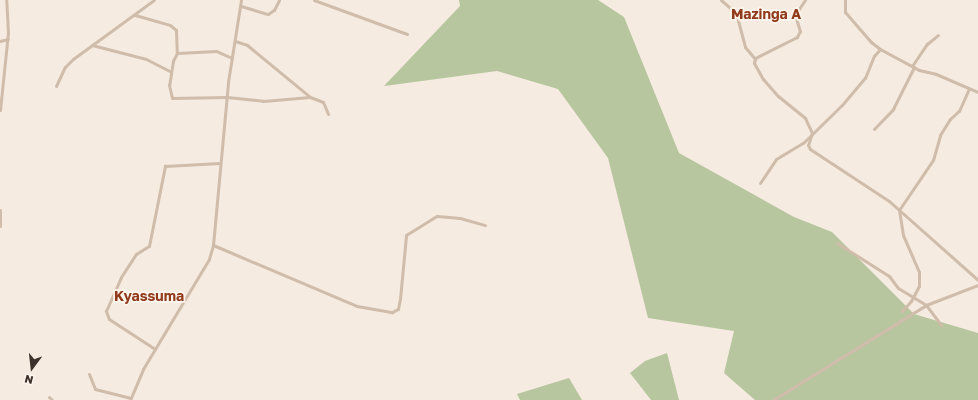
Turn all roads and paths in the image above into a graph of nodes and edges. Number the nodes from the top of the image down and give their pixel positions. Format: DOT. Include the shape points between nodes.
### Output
graph roads {
  1 [pos="6,0"];
  2 [pos="154,0"];
  3 [pos="241,0"];
  4 [pos="279,0"];
  5 [pos="314,0"];
  6 [pos="721,0"];
  7 [pos="805,0"];
  8 [pos="845,0"];
  9 [pos="240,6"];
  10 [pos="135,15"];
  11 [pos="407,34"];
  12 [pos="938,35"];
  13 [pos="8,39"];
  14 [pos="0,41"];
  15 [pos="235,41"];
  16 [pos="92,45"];
  17 [pos="880,49"];
  18 [pos="177,53"];
  19 [pos="232,58"];
  20 [pos="755,59"];
  21 [pos="913,66"];
  22 [pos="171,72"];
  23 [pos="56,86"];
  24 [pos="969,89"];
  25 [pos="978,92"];
  26 [pos="227,97"];
  27 [pos="310,97"];
  28 [pos="0,110"];
  29 [pos="328,114"];
  30 [pos="874,129"];
  31 [pos="812,133"];
  32 [pos="220,164"];
  33 [pos="760,183"];
  34 [pos="0,210"];
  35 [pos="900,210"];
  36 [pos="484,225"];
  37 [pos="0,226"];
  38 [pos="837,243"];
  39 [pos="213,245"];
  40 [pos="978,280"];
  41 [pos="978,285"];
  42 [pos="913,297"];
  43 [pos="926,305"];
  44 [pos="902,311"];
  45 [pos="941,325"];
  46 [pos="155,349"];
  47 [pos="89,374"];
  48 [pos="48,397"];
  49 [pos="130,399"];
  50 [pos="52,400"];
  51 [pos="773,400"];
  1 -- 13 [label="street"];
  2 -- 10 [label="street"];
  3 -- 9 [label="street"];
  4 -- 9 [label="street" via="274,10 268,14"];
  5 -- 11 [label="street"];
  6 -- 20 [label="street" via="736,13 745,47"];
  7 -- 20 [label="street" via="795,15 800,31 797,37 783,46 762,53"];
  8 -- 17 [label="street" via="844,12"];
  9 -- 15 [label="street"];
  10 -- 16 [label="street"];
  10 -- 18 [label="street" via="170,25 176,30"];
  12 -- 21 [label="street" via="927,44"];
  13 -- 14 [label="street"];
  13 -- 28 [label="street"];
  15 -- 19 [label="street"];
  15 -- 27 [label="street" via="247,45"];
  16 -- 22 [label="street" via="146,59"];
  16 -- 23 [label="street" via="65,67"];
  17 -- 21 [label="street"];
  17 -- 31 [label="street" via="874,56 865,78 823,125"];
  18 -- 19 [label="street" via="216,51"];
  18 -- 22 [label="street"];
  19 -- 26 [label="street"];
  20 -- 31 [label="street" via="754,63 764,79 778,96 801,113"];
  21 -- 24 [label="street"];
  21 -- 30 [label="street" via="893,109"];
  22 -- 26 [label="street" via="168,85 172,98"];
  24 -- 25 [label="street"];
  24 -- 35 [label="street" via="959,111 950,119 940,135 933,160"];
  26 -- 27 [label="street" via="263,101"];
  26 -- 32 [label="street"];
  27 -- 29 [label="street" via="323,102"];
  31 -- 33 [label="street" via="803,143 776,159"];
  31 -- 35 [label="street" via="810,148"];
  32 -- 39 [label="street"];
  32 -- 46 [label="street" via="165,166 149,246 136,254 121,277 106,311 109,319"];
  34 -- 37 [label="street"];
  35 -- 40 [label="street"];
  35 -- 42 [label="street" via="903,235 919,272 919,286"];
  36 -- 39 [label="street" via="460,218 437,216 408,233 405,238 400,300 398,309 392,312 357,306"];
  38 -- 42 [label="street" via="889,276 898,288"];
  39 -- 46 [label="street" via="209,259"];
  41 -- 43 [label="street"];
  42 -- 43 [label="street"];
  42 -- 44 [label="street"];
  43 -- 45 [label="street"];
  43 -- 51 [label="street"];
  46 -- 49 [label="street"];
  47 -- 49 [label="street" via="93,388"];
  48 -- 50 [label="street"];
}
